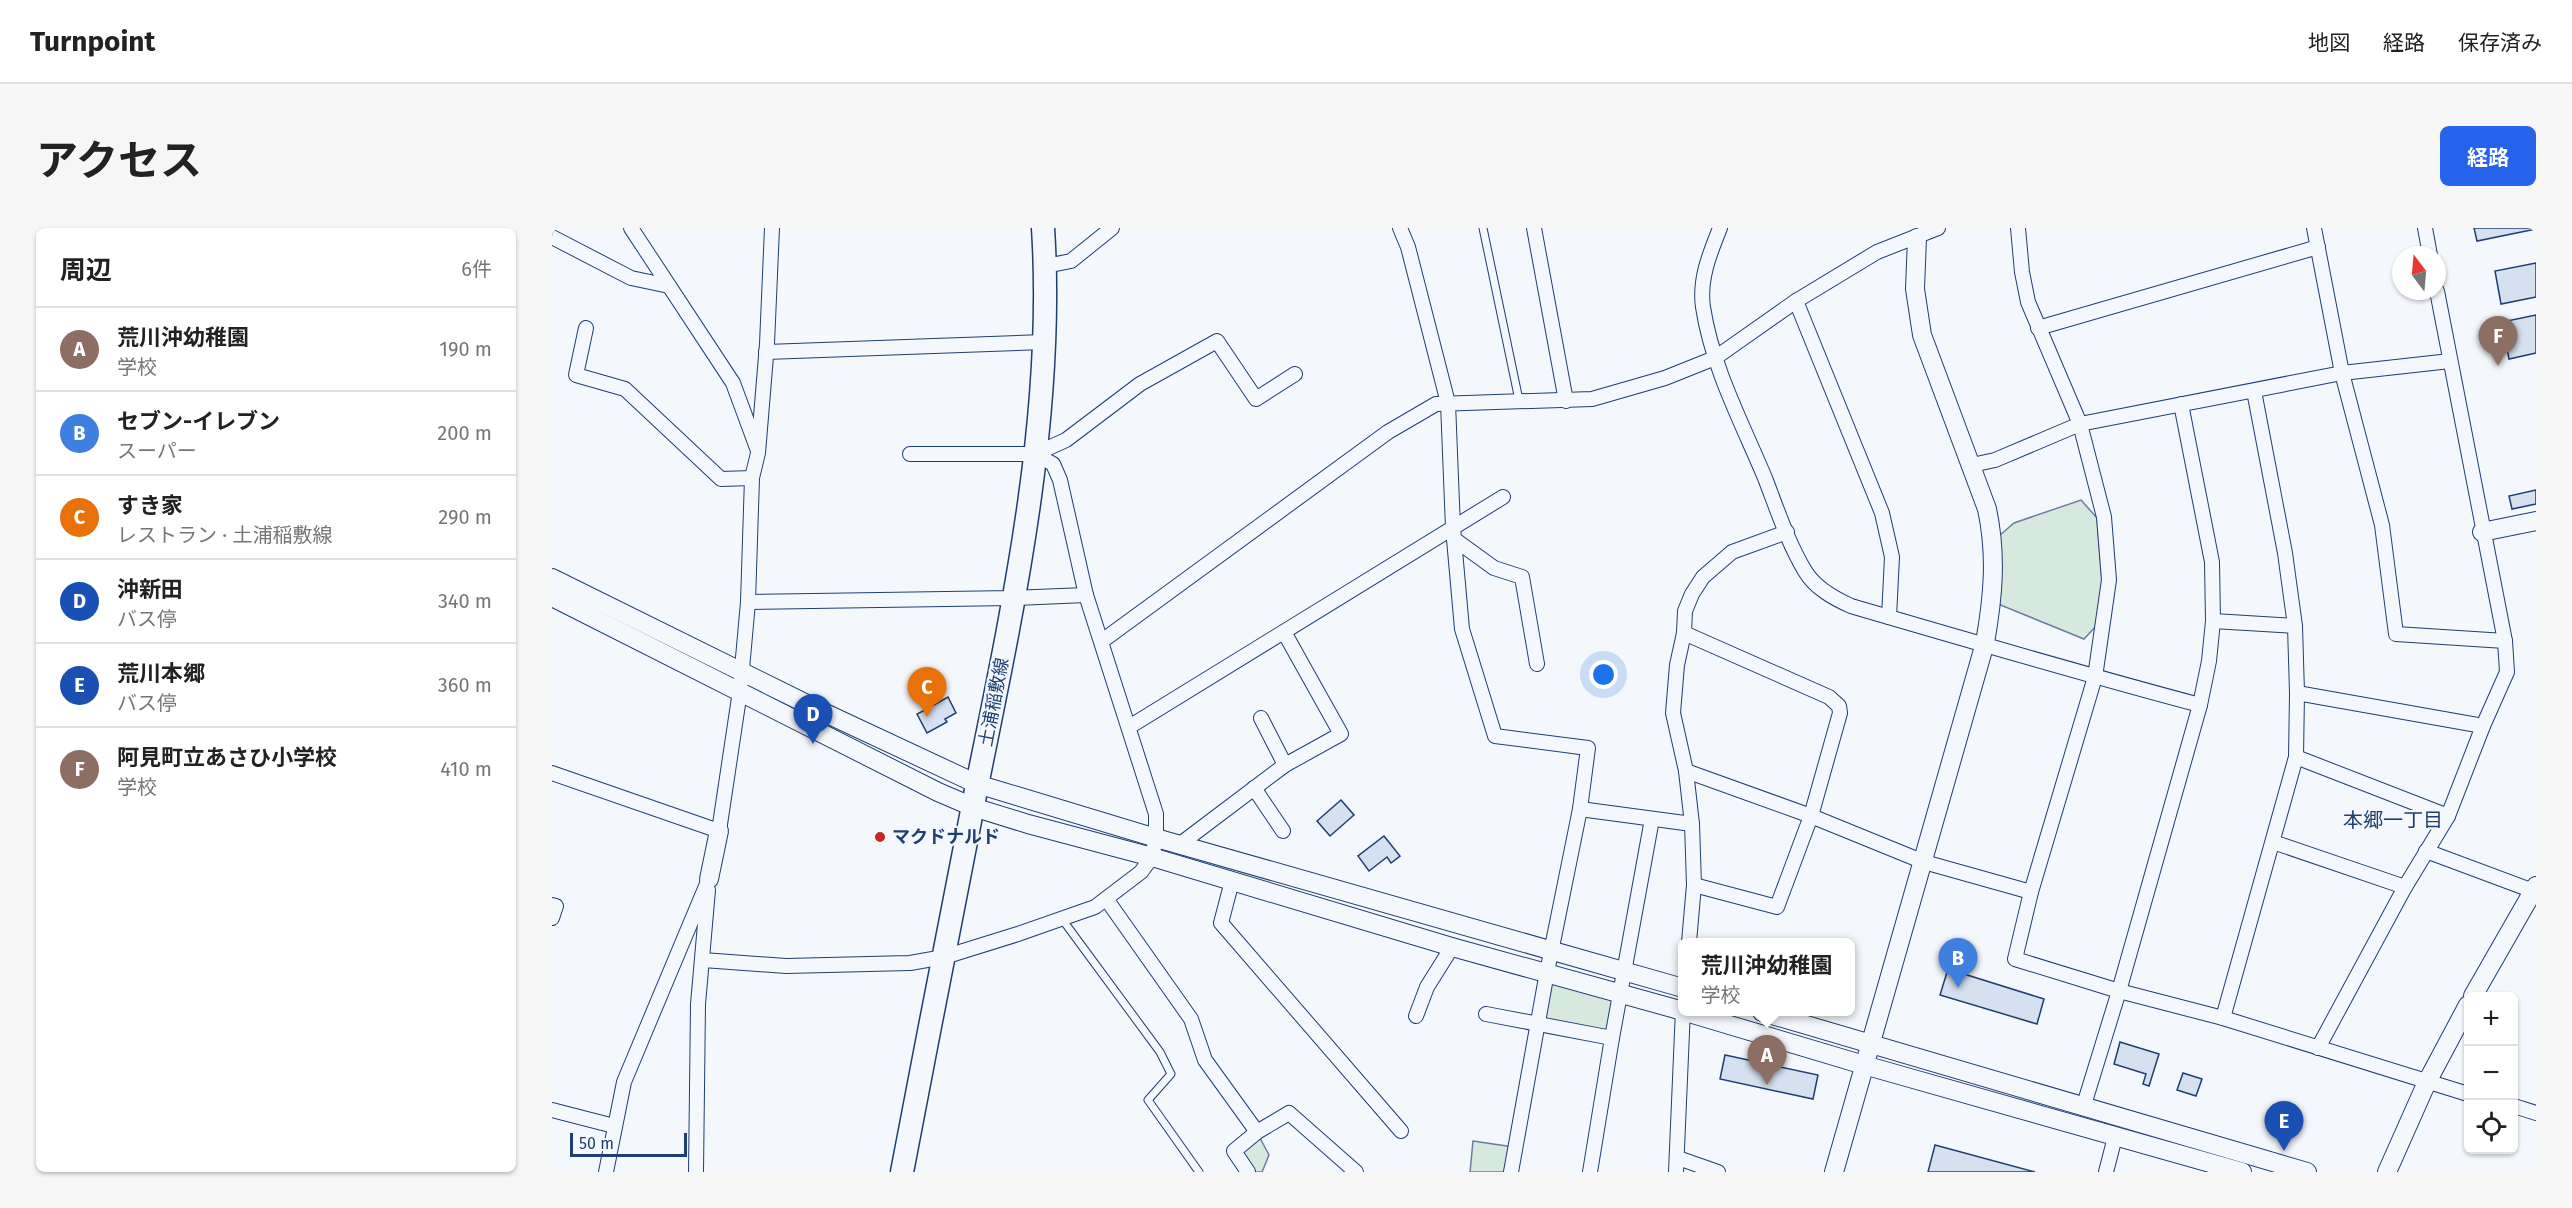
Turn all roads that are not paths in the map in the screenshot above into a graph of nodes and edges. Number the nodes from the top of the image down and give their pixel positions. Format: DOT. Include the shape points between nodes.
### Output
graph roads {
  1 [pos="631,228"];
  2 [pos="772,228"];
  3 [pos="1042,228"];
  4 [pos="1112,228"];
  5 [pos="1400,228"];
  6 [pos="1483,228"];
  7 [pos="1534,228"];
  8 [pos="1720,228"];
  9 [pos="1938,228"];
  10 [pos="2018,228"];
  11 [pos="2314,228"];
  12 [pos="2425,228"];
  13 [pos="552,237"];
  14 [pos="1917,238"];
  15 [pos="2428,246"];
  16 [pos="2318,247"];
  17 [pos="1046,266"];
  18 [pos="669,286"];
  19 [pos="2439,300"];
  20 [pos="1796,301"];
  21 [pos="586,328"];
  22 [pos="2038,328"];
  23 [pos="1043,342"];
  24 [pos="766,352"];
  25 [pos="1715,358"];
  26 [pos="2450,361"];
  27 [pos="2342,373"];
  28 [pos="1295,374"];
  29 [pos="2254,391"];
  30 [pos="1520,400"];
  31 [pos="1566,401"];
  32 [pos="1448,404"];
  33 [pos="2181,404"];
  34 [pos="2080,424"];
  35 [pos="758,453"];
  36 [pos="910,454"];
  37 [pos="1035,454"];
  38 [pos="1972,465"];
  39 [pos="753,478"];
  40 [pos="1503,497"];
  41 [pos="2536,521"];
  42 [pos="1787,531"];
  43 [pos="2482,532"];
  44 [pos="1453,533"];
  45 [pos="552,578"];
  46 [pos="1086,595"];
  47 [pos="552,597"];
  48 [pos="1013,598"];
  49 [pos="748,602"];
  50 [pos="1889,617"];
  51 [pos="2213,621"];
  52 [pos="2295,626"];
  53 [pos="1284,632"];
  54 [pos="1684,633"];
  55 [pos="1102,641"];
  56 [pos="2505,641"];
  57 [pos="1985,643"];
  58 [pos="1537,664"];
  59 [pos="740,669"];
  60 [pos="2095,677"];
  61 [pos="740,692"];
  62 [pos="2297,693"];
  63 [pos="2200,705"];
  64 [pos="1261,718"];
  65 [pos="2483,726"];
  66 [pos="1129,727"];
  67 [pos="2296,757"];
  68 [pos="1285,765"];
  69 [pos="1686,771"];
  70 [pos="552,773"];
  71 [pos="977,784"];
  72 [pos="1254,788"];
  73 [pos="973,807"];
  74 [pos="1580,809"];
  75 [pos="1811,816"];
  76 [pos="2448,816"];
  77 [pos="1652,819"];
  78 [pos="1692,824"];
  79 [pos="719,831"];
  80 [pos="1283,831"];
  81 [pos="1156,838"];
  82 [pos="2273,842"];
  83 [pos="1179,845"];
  84 [pos="2426,851"];
  85 [pos="1152,857"];
  86 [pos="1924,861"];
  87 [pos="709,879"];
  88 [pos="1232,881"];
  89 [pos="1694,885"];
  90 [pos="2405,887"];
  91 [pos="2535,890"];
  92 [pos="2031,892"];
  93 [pos="1107,900"];
  94 [pos="552,905"];
  95 [pos="552,918"];
  96 [pos="1062,919"];
  97 [pos="1689,938"];
  98 [pos="1452,947"];
  99 [pos="1551,953"];
  100 [pos="944,957"];
  101 [pos="703,960"];
  102 [pos="1547,972"];
  103 [pos="1625,972"];
  104 [pos="1678,987"];
  105 [pos="2119,991"];
  106 [pos="1621,992"];
  107 [pos="2475,992"];
  108 [pos="1678,1008"];
  109 [pos="1486,1014"];
  110 [pos="2464,1014"];
  111 [pos="1416,1016"];
  112 [pos="1684,1016"];
  113 [pos="1704,1016"];
  114 [pos="1779,1016"];
  115 [pos="2223,1018"];
  116 [pos="1538,1023"];
  117 [pos="1612,1038"];
  118 [pos="1870,1043"];
  119 [pos="2318,1048"];
  120 [pos="1864,1065"];
  121 [pos="2427,1082"];
  122 [pos="2464,1093"];
  123 [pos="2083,1107"];
  124 [pos="2518,1108"];
  125 [pos="552,1110"];
  126 [pos="2536,1113"];
  127 [pos="615,1126"];
  128 [pos="1401,1131"];
  129 [pos="1257,1132"];
  130 [pos="2115,1137"];
  131 [pos="1677,1165"];
  132 [pos="606,1172"];
  133 [pos="696,1172"];
  134 [pos="902,1172"];
  135 [pos="1199,1172"];
  136 [pos="1248,1172"];
  137 [pos="1356,1172"];
  138 [pos="1511,1172"];
  139 [pos="1590,1172"];
  140 [pos="1718,1172"];
  141 [pos="1834,1172"];
  142 [pos="2106,1172"];
  143 [pos="2242,1172"];
  144 [pos="2307,1172"];
  145 [pos="2386,1172"];
  1 -- 18 [label="street"];
  2 -- 24 [label="street"];
  3 -- 17 [label="main road, 土浦稲敷線"];
  4 -- 17 [label="street" via="1071,261"];
  5 -- 32 [label="street"];
  6 -- 30 [label="lane"];
  7 -- 31 [label="street"];
  8 -- 25 [label="street" via="1702,280 1703,306"];
  9 -- 14 [label="street"];
  10 -- 22 [label="street" via="2022,272"];
  11 -- 16 [label="street"];
  12 -- 15 [label="street"];
  13 -- 18 [label="street" via="631,278"];
  14 -- 20 [label="street" via="1877,252"];
  14 -- 38 [label="street" via="1915,289 1922,335"];
  16 -- 22 [label="street"];
  16 -- 27 [label="street"];
  17 -- 23 [label="main road, 土浦稲敷線"];
  18 -- 35 [label="street" via="733,383"];
  19 -- 26 [label="street"];
  20 -- 25 [label="street"];
  20 -- 50 [label="street" via="1882,513 1892,557"];
  21 -- 39 [label="street" via="576,375 625,389 721,479"];
  22 -- 34 [label="street"];
  23 -- 24 [label="street"];
  23 -- 37 [label="main road, 土浦稲敷線"];
  24 -- 35 [label="street"];
  25 -- 31 [label="street" via="1665,378 1592,399"];
  25 -- 42 [label="street"];
  26 -- 27 [label="street"];
  26 -- 43 [label="street"];
  27 -- 29 [label="street"];
  27 -- 56 [label="street" via="2382,525 2396,634"];
  28 -- 37 [label="street" via="1256,399 1217,341 1140,384 1066,440"];
  29 -- 33 [label="street"];
  29 -- 52 [label="street"];
  30 -- 31 [label="street"];
  30 -- 32 [label="street"];
  32 -- 44 [label="street"];
  32 -- 55 [label="street" via="1436,404 1388,432"];
  33 -- 34 [label="street"];
  33 -- 51 [label="street" via="2212,562"];
  34 -- 38 [label="street" via="1995,460"];
  34 -- 60 [label="street" via="2104,517 2109,580"];
  35 -- 39 [label="street"];
  36 -- 37 [label="street"];
  37 -- 46 [label="street" via="1053,464 1060,480"];
  37 -- 48 [label="main road, 土浦稲敷線"];
  38 -- 57 [label="street" via="1993,536 1995,569"];
  39 -- 49 [label="street"];
  40 -- 44 [label="street"];
  41 -- 43 [label="street"];
  42 -- 50 [label="street" via="1805,571 1817,585 1834,599"];
  42 -- 54 [label="street" via="1732,552 1703,577 1685,611"];
  43 -- 56 [label="street"];
  44 -- 53 [label="street"];
  44 -- 58 [label="street" via="1494,568 1522,577"];
  44 -- 74 [label="street" via="1462,629 1495,736 1588,748"];
  45 -- 59 [label="street"];
  46 -- 48 [label="street"];
  46 -- 55 [label="street"];
  47 -- 61 [label="street"];
  48 -- 49 [label="street"];
  48 -- 71 [label="main road, 土浦稲敷線"];
  49 -- 59 [label="street"];
  50 -- 57 [label="street"];
  51 -- 52 [label="street"];
  51 -- 63 [label="street"];
  52 -- 62 [label="street"];
  53 -- 66 [label="street"];
  53 -- 68 [label="street" via="1341,734"];
  54 -- 69 [label="street" via="1673,713"];
  54 -- 75 [label="street" via="1828,697 1839,706"];
  55 -- 66 [label="street"];
  56 -- 65 [label="street" via="2507,672"];
  57 -- 60 [label="street"];
  57 -- 86 [label="street"];
  59 -- 61 [label="street"];
  59 -- 71 [label="street"];
  60 -- 63 [label="street"];
  60 -- 92 [label="street"];
  61 -- 73 [label="street"];
  61 -- 79 [label="street"];
  62 -- 65 [label="street"];
  62 -- 67 [label="street"];
  63 -- 105 [label="street"];
  64 -- 68 [label="street"];
  65 -- 76 [label="street"];
  66 -- 81 [label="street" via="1156,814"];
  67 -- 76 [label="street"];
  67 -- 82 [label="street"];
  68 -- 72 [label="street"];
  69 -- 75 [label="street"];
  69 -- 78 [label="street"];
  70 -- 79 [label="street"];
  71 -- 73 [label="main road, 土浦稲敷線"];
  71 -- 81 [label="street"];
  72 -- 80 [label="street"];
  72 -- 83 [label="street"];
  73 -- 85 [label="street"];
  73 -- 100 [label="main road, 土浦稲敷線"];
  74 -- 77 [label="street"];
  74 -- 99 [label="street"];
  75 -- 86 [label="street"];
  75 -- 89 [label="street" via="1777,908"];
  76 -- 84 [label="street"];
  77 -- 78 [label="street"];
  77 -- 103 [label="street"];
  78 -- 89 [label="street"];
  79 -- 87 [label="street"];
  81 -- 83 [label="street"];
  81 -- 85 [label="street"];
  82 -- 90 [label="street"];
  82 -- 115 [label="street"];
  83 -- 99 [label="street"];
  84 -- 90 [label="street"];
  84 -- 91 [label="street"];
  85 -- 88 [label="street"];
  85 -- 93 [label="street" via="1141,872"];
  86 -- 92 [label="street"];
  86 -- 118 [label="street"];
  87 -- 101 [label="street"];
  87 -- 127 [label="street" via="624,1082"];
  88 -- 98 [label="street"];
  88 -- 128 [label="street" via="1221,923"];
  89 -- 97 [label="street"];
  90 -- 119 [label="street"];
  91 -- 107 [label="street"];
  92 -- 105 [label="street" via="2015,959"];
  93 -- 96 [label="street"];
  93 -- 129 [label="street" via="1191,1019 1206,1060"];
  94 -- 95 [label="street" via="556,906"];
  96 -- 100 [label="street"];
  96 -- 135 [label="lane" via="1160,1052 1171,1074 1148,1100"];
  98 -- 102 [label="street"];
  98 -- 111 [label="street" via="1427,987"];
  99 -- 102 [label="street"];
  99 -- 103 [label="street"];
  100 -- 101 [label="street" via="910,963 786,966"];
  100 -- 134 [label="main road, 土浦稲敷線"];
  101 -- 133 [label="street" via="698,1004"];
  102 -- 106 [label="street"];
  102 -- 116 [label="street"];
  103 -- 104 [label="street"];
  103 -- 106 [label="street"];
  105 -- 115 [label="street"];
  105 -- 123 [label="street"];
  106 -- 108 [label="street"];
  106 -- 117 [label="street"];
  109 -- 116 [label="street"];
  110 -- 121 [label="street"];
  112 -- 131 [label="street"];
  113 -- 120 [label="street"];
  114 -- 118 [label="street"];
  115 -- 119 [label="street"];
  116 -- 117 [label="street"];
  116 -- 138 [label="street"];
  117 -- 139 [label="street"];
  118 -- 120 [label="street"];
  118 -- 123 [label="street"];
  119 -- 121 [label="street"];
  120 -- 130 [label="street"];
  120 -- 141 [label="street"];
  121 -- 122 [label="street"];
  121 -- 145 [label="street"];
  123 -- 144 [label="street"];
  124 -- 126 [label="street"];
  125 -- 127 [label="street"];
  127 -- 132 [label="street"];
  129 -- 136 [label="street" via="1234,1151"];
  129 -- 137 [label="street" via="1289,1113"];
  130 -- 142 [label="street"];
  130 -- 143 [label="street"];
  131 -- 140 [label="street"];
}
